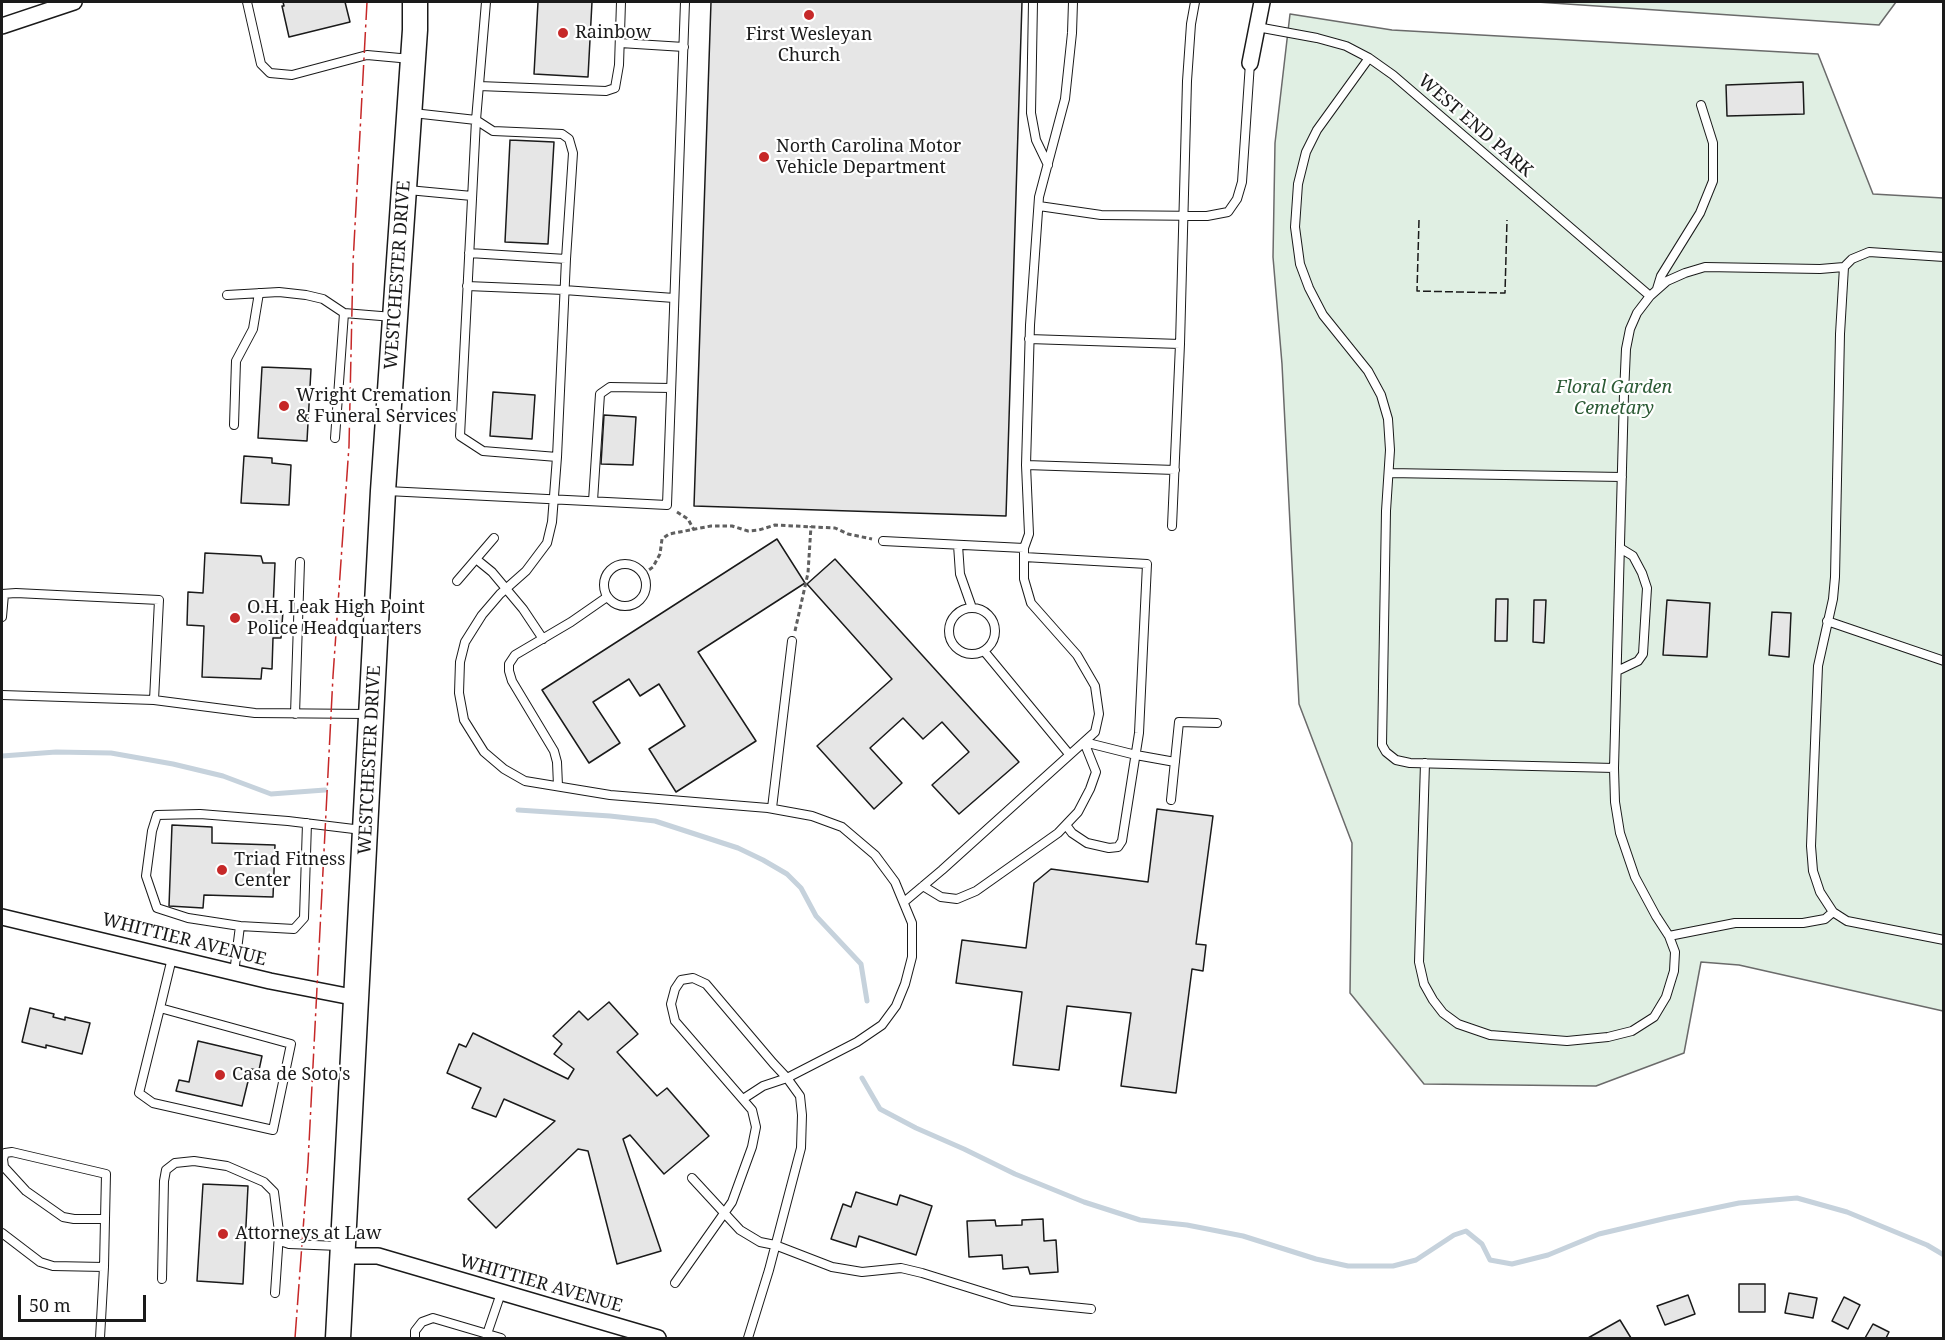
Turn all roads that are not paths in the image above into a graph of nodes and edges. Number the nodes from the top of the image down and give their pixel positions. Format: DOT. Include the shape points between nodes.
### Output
graph roads {
  1 [pos="74,2"];
  2 [pos="247,2"];
  3 [pos="415,2"];
  4 [pos="486,2"];
  5 [pos="621,2"];
  6 [pos="685,2"];
  7 [pos="1033,2"];
  8 [pos="1073,2"];
  9 [pos="1195,2"];
  10 [pos="1262,2"];
  11 [pos="47,5"];
  12 [pos="2,26"];
  13 [pos="1257,27"];
  14 [pos="620,43"];
  15 [pos="684,47"];
  16 [pos="1369,58"];
  17 [pos="412,59"];
  18 [pos="1250,63"];
  19 [pos="479,86"];
  20 [pos="1701,105"];
  21 [pos="409,112"];
  22 [pos="476,120"];
  23 [pos="1048,165"];
  24 [pos="403,190"];
  25 [pos="472,196"];
  26 [pos="1039,206"];
  27 [pos="1184,216"];
  28 [pos="469,253"];
  29 [pos="1944,257"];
  30 [pos="566,259"];
  31 [pos="1844,267"];
  32 [pos="467,286"];
  33 [pos="564,291"];
  34 [pos="259,293"];
  35 [pos="1653,293"];
  36 [pos="227,295"];
  37 [pos="674,298"];
  38 [pos="344,313"];
  39 [pos="395,317"];
  40 [pos="1029,339"];
  41 [pos="1180,344"];
  42 [pos="671,388"];
  43 [pos="234,425"];
  44 [pos="335,438"];
  45 [pos="557,457"];
  46 [pos="1026,465"];
  47 [pos="1175,470"];
  48 [pos="1389,472"];
  49 [pos="1622,477"];
  50 [pos="383,491"];
  51 [pos="553,499"];
  52 [pos="593,501"];
  53 [pos="1172,526"];
  54 [pos="494,538"];
  55 [pos="883,541"];
  56 [pos="958,545"];
  57 [pos="1620,548"];
  58 [pos="1024,552"];
  59 [pos="476,559"];
  60 [pos="300,562"];
  61 [pos="457,581"];
  62 [pos="506,589"];
  63 [pos="3,594"];
  64 [pos="607,597"];
  65 [pos="972,608"];
  66 [pos="2,617"];
  67 [pos="1827,621"];
  68 [pos="543,639"];
  69 [pos="792,641"];
  70 [pos="984,651"];
  71 [pos="1944,661"];
  72 [pos="1617,671"];
  73 [pos="2,695"];
  74 [pos="154,700"];
  75 [pos="295,714"];
  76 [pos="372,714"];
  77 [pos="1217,723"];
  78 [pos="1084,742"];
  79 [pos="1069,754"];
  80 [pos="1136,755"];
  81 [pos="1175,762"];
  82 [pos="1425,763"];
  83 [pos="1614,768"];
  84 [pos="558,786"];
  85 [pos="1171,800"];
  86 [pos="772,808"];
  87 [pos="307,823"];
  88 [pos="1066,825"];
  89 [pos="366,830"];
  90 [pos="923,886"];
  91 [pos="904,902"];
  92 [pos="1833,912"];
  93 [pos="2,917"];
  94 [pos="240,926"];
  95 [pos="1669,936"];
  96 [pos="1944,940"];
  97 [pos="172,958"];
  98 [pos="234,973"];
  99 [pos="357,998"];
  100 [pos="160,1008"];
  101 [pos="787,1078"];
  102 [pos="743,1099"];
  103 [pos="692,1178"];
  104 [pos="724,1214"];
  105 [pos="105,1219"];
  106 [pos="279,1232"];
  107 [pos="2,1233"];
  108 [pos="775,1245"];
  109 [pos="343,1251"];
  110 [pos="104,1267"];
  111 [pos="162,1279"];
  112 [pos="675,1283"];
  113 [pos="275,1293"];
  114 [pos="501,1293"];
  115 [pos="1091,1309"];
  116 [pos="488,1334"];
  117 [pos="100,1338"];
  118 [pos="338,1338"];
  119 [pos="415,1338"];
  120 [pos="501,1338"];
  121 [pos="656,1338"];
  122 [pos="748,1338"];
  1 -- 11 [label="street"];
  2 -- 17 [label="lane" via="261,64 270,73 292,75 367,55"];
  3 -- 17 [label="main road, WESTCHESTER DRIVE"];
  4 -- 19 [label="lane"];
  5 -- 14 [label="lane"];
  6 -- 15 [label="lane"];
  7 -- 23 [label="lane" via="1031,113 1036,140"];
  8 -- 23 [label="lane" via="1065,99"];
  9 -- 27 [label="lane" via="1187,81"];
  10 -- 13 [label="street"];
  11 -- 12 [label="street"];
  13 -- 16 [label="lane, WEST END PARK" via="1346,46"];
  13 -- 18 [label="street"];
  14 -- 15 [label="lane"];
  14 -- 19 [label="lane" via="615,88 606,91"];
  15 -- 37 [label="lane"];
  16 -- 35 [label="lane, WEST END PARK"];
  16 -- 48 [label="lane" via="1317,130 1306,152 1298,184 1295,227 1300,264 1309,288 1323,315 1368,371 1381,395 1388,419"];
  17 -- 21 [label="main road, WESTCHESTER DRIVE"];
  18 -- 27 [label="lane" via="1238,199 1228,212"];
  19 -- 22 [label="lane"];
  20 -- 35 [label="lane" via="1713,143 1713,181 1700,213"];
  21 -- 22 [label="lane"];
  21 -- 24 [label="main road, WESTCHESTER DRIVE"];
  22 -- 25 [label="lane"];
  22 -- 30 [label="lane" via="494,131 562,134 569,139 573,153"];
  23 -- 26 [label="lane"];
  24 -- 25 [label="lane"];
  24 -- 39 [label="main road, WESTCHESTER DRIVE"];
  25 -- 28 [label="lane"];
  26 -- 27 [label="lane" via="1101,215"];
  26 -- 40 [label="lane"];
  27 -- 41 [label="lane"];
  28 -- 30 [label="lane"];
  28 -- 32 [label="lane"];
  29 -- 31 [label="lane" via="1869,252"];
  30 -- 33 [label="lane"];
  31 -- 35 [label="lane" via="1705,267 1667,281"];
  31 -- 67 [label="lane" via="1835,577"];
  32 -- 33 [label="lane"];
  32 -- 45 [label="lane" via="460,436 483,451"];
  33 -- 37 [label="lane"];
  33 -- 45 [label="lane"];
  34 -- 36 [label="lane"];
  34 -- 38 [label="lane" via="323,299"];
  34 -- 43 [label="lane" via="253,329 236,361"];
  35 -- 49 [label="lane" via="1637,313 1626,349"];
  37 -- 42 [label="lane"];
  38 -- 39 [label="lane"];
  38 -- 44 [label="lane"];
  39 -- 50 [label="main road, WESTCHESTER DRIVE"];
  40 -- 41 [label="lane"];
  40 -- 46 [label="lane"];
  41 -- 47 [label="lane"];
  42 -- 52 [label="lane" via="610,387 600,394"];
  42 -- 52 [label="lane" via="667,505"];
  45 -- 51 [label="lane"];
  46 -- 47 [label="lane"];
  46 -- 58 [label="lane" via="1029,534"];
  47 -- 53 [label="lane"];
  48 -- 49 [label="lane"];
  48 -- 82 [label="lane" via="1382,745 1396,760"];
  49 -- 57 [label="lane"];
  50 -- 51 [label="lane"];
  50 -- 76 [label="main road, WESTCHESTER DRIVE"];
  51 -- 52 [label="lane"];
  51 -- 62 [label="lane" via="547,543"];
  54 -- 59 [label="lane"];
  55 -- 56 [label="lane"];
  56 -- 58 [label="lane"];
  56 -- 65 [label="lane" via="960,574"];
  57 -- 72 [label="lane"];
  57 -- 72 [label="lane" via="1633,556 1647,588 1643,654 1638,661"];
  58 -- 78 [label="lane" via="1024,579 1031,603 1077,655 1095,686 1099,714 1095,732"];
  58 -- 80 [label="lane" via="1147,564"];
  59 -- 61 [label="lane"];
  59 -- 62 [label="lane"];
  60 -- 75 [label="lane"];
  62 -- 68 [label="lane"];
  62 -- 84 [label="lane" via="482,615 465,642 459,683 464,720 484,752 504,769 525,781"];
  63 -- 66 [label="lane"];
  63 -- 74 [label="lane" via="159,600"];
  64 -- 64 [label="lane" via="605,577 614,567 633,565 643,574 646,588 639,601 618,605"];
  64 -- 68 [label="lane"];
  65 -- 70 [label="lane" via="986,612 994,625 993,639"];
  65 -- 70 [label="lane" via="952,619 951,641 962,652"];
  67 -- 71 [label="lane"];
  67 -- 92 [label="lane" via="1818,666 1811,846 1820,892"];
  68 -- 84 [label="lane" via="515,655 509,671 554,751"];
  69 -- 86 [label="lane"];
  70 -- 79 [label="lane"];
  72 -- 83 [label="lane"];
  73 -- 74 [label="lane"];
  74 -- 75 [label="lane"];
  75 -- 76 [label="lane"];
  76 -- 89 [label="main road, WESTCHESTER DRIVE"];
  77 -- 81 [label="lane" via="1179,722"];
  78 -- 79 [label="lane"];
  78 -- 80 [label="lane"];
  78 -- 88 [label="lane" via="1096,772 1078,812"];
  79 -- 90 [label="lane"];
  80 -- 81 [label="lane"];
  80 -- 88 [label="lane" via="1118,847 1087,843"];
  81 -- 85 [label="lane"];
  82 -- 83 [label="lane"];
  82 -- 95 [label="lane" via="1419,962 1433,1000 1458,1024 1490,1035 1567,1041 1632,1030 1654,1017 1666,997 1675,952"];
  83 -- 95 [label="lane" via="1620,833 1635,877"];
  84 -- 86 [label="lane" via="610,795"];
  86 -- 91 [label="lane" via="842,827 875,855 896,882"];
  87 -- 89 [label="lane"];
  87 -- 94 [label="lane" via="304,918 294,929"];
  87 -- 94 [label="lane" via="200,814 157,815 146,876 157,908 188,918"];
  88 -- 90 [label="lane" via="976,891 957,899 941,897"];
  89 -- 99 [label="main road, WESTCHESTER DRIVE"];
  90 -- 91 [label="lane"];
  91 -- 101 [label="lane" via="912,923 912,957 896,1006 882,1024 857,1042"];
  92 -- 95 [label="lane" via="1825,919 1803,923 1735,923"];
  92 -- 96 [label="lane" via="1847,921"];
  93 -- 97 [label="street, WHITTIER AVENUE"];
  94 -- 98 [label="lane"];
  97 -- 98 [label="street, WHITTIER AVENUE"];
  97 -- 100 [label="lane"];
  98 -- 99 [label="street, WHITTIER AVENUE"];
  99 -- 109 [label="main road, WESTCHESTER DRIVE"];
  100 -- 100 [label="lane" via="139,1093 153,1103 273,1130 291,1044"];
  101 -- 102 [label="lane" via="763,1086"];
  101 -- 102 [label="lane" via="706,984 693,978 681,980 671,1004 675,1021"];
  101 -- 108 [label="lane" via="800,1096 801,1148"];
  102 -- 104 [label="lane" via="752,1110 756,1127 739,1186"];
  103 -- 104 [label="lane"];
  104 -- 108 [label="lane" via="740,1230 760,1242"];
  104 -- 112 [label="lane"];
  105 -- 105 [label="lane" via="106,1174 5,1153 4,1167 26,1191 63,1217"];
  105 -- 110 [label="lane"];
  106 -- 109 [label="lane" via="283,1242 289,1244"];
  106 -- 111 [label="lane" via="276,1198 264,1182 227,1166 194,1161 175,1163 166,1170 164,1181"];
  106 -- 113 [label="lane"];
  107 -- 110 [label="lane" via="40,1262"];
  108 -- 115 [label="lane" via="832,1267 862,1272 902,1268 1012,1301"];
  108 -- 122 [label="lane"];
  109 -- 114 [label="street, WHITTIER AVENUE" via="378,1256"];
  109 -- 118 [label="main road, WESTCHESTER DRIVE"];
  110 -- 117 [label="lane"];
  114 -- 116 [label="lane"];
  114 -- 121 [label="street, WHITTIER AVENUE"];
  116 -- 119 [label="lane" via="434,1318 422,1322"];
  116 -- 120 [label="lane"];
}
